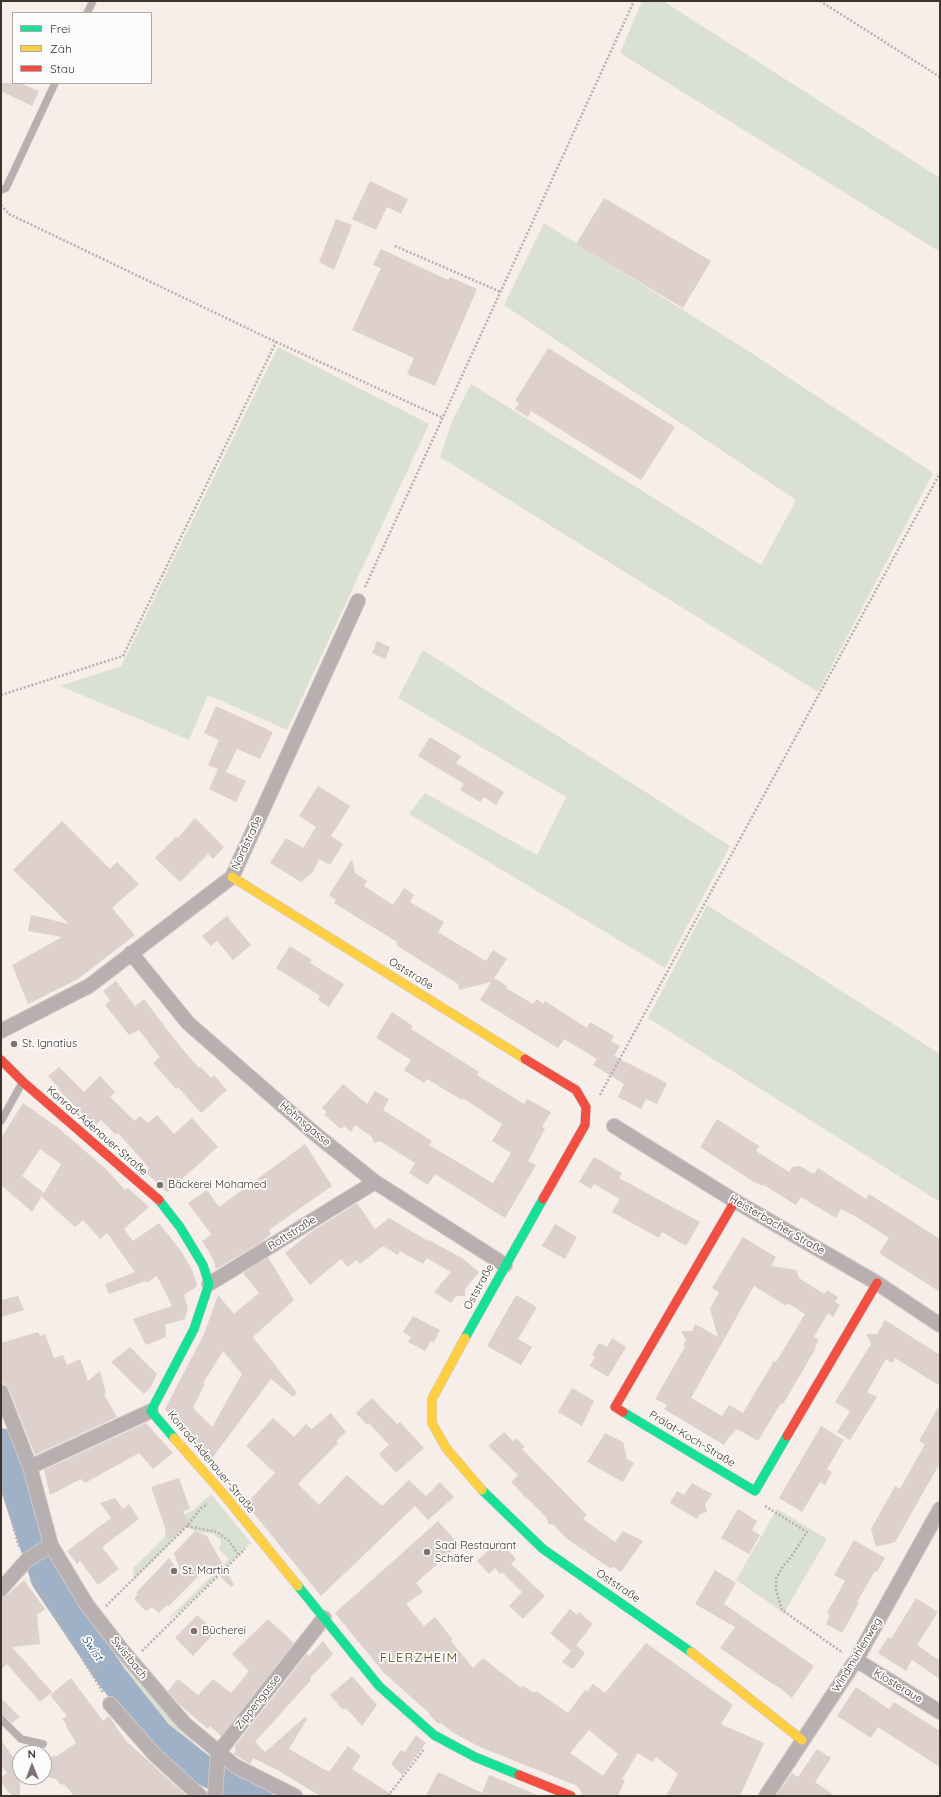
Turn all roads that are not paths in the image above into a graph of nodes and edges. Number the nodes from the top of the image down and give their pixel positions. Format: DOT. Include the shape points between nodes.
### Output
graph roads {
  1 [pos="93,1"];
  2 [pos="88,12"];
  3 [pos="55,84"];
  4 [pos="1,190"];
  5 [pos="358,601"];
  6 [pos="232,877"];
  7 [pos="131,953"];
  8 [pos="1,1030"];
  9 [pos="1,1060"];
  10 [pos="23,1082"];
  11 [pos="1,1121"];
  12 [pos="614,1126"];
  13 [pos="375,1182"];
  14 [pos="735,1201"];
  15 [pos="505,1265"];
  16 [pos="877,1283"];
  17 [pos="208,1284"];
  18 [pos="940,1325"];
  19 [pos="1,1392"];
  20 [pos="151,1411"];
  21 [pos="30,1467"];
  22 [pos="940,1509"];
  23 [pos="49,1546"];
  24 [pos="1,1589"];
  25 [pos="324,1618"];
  26 [pos="856,1660"];
  27 [pos="110,1704"];
  28 [pos="940,1712"];
  29 [pos="1,1719"];
  30 [pos="802,1740"];
  31 [pos="43,1744"];
  32 [pos="218,1757"];
  33 [pos="200,1796"];
  34 [pos="215,1796"];
  35 [pos="295,1796"];
  36 [pos="571,1796"];
  37 [pos="766,1796"];
  1 -- 2 [label="lane"];
  3 -- 4 [label="lane" via="6,188"];
  5 -- 6 [label="street, Nordstraße"];
  6 -- 7 [label="street, Nordstraße"];
  6 -- 15 [label="street, Oststraße" via="576,1090 586,1107 585,1124"];
  7 -- 8 [label="street, Nordstraße" via="90,986"];
  7 -- 13 [label="street, Hohnsgasse" via="188,1023"];
  9 -- 10 [label="street, Konrad-Adenauer-Straße"];
  10 -- 11 [label="lane"];
  10 -- 17 [label="street, Konrad-Adenauer-Straße" via="156,1198 180,1228 203,1265"];
  12 -- 14 [label="street, Heisterbacher Straße"];
  13 -- 15 [label="street, Hohnsgasse"];
  13 -- 17 [label="street, Rottstraße"];
  14 -- 16 [label="street, Heisterbacher Straße"];
  14 -- 16 [label="street, Prälat-Koch-Straße" via="615,1407 755,1491"];
  15 -- 30 [label="street, Oststraße" via="432,1399 432,1423 446,1448 476,1485 543,1550 676,1640"];
  16 -- 18 [label="street, Heisterbacher Straße"];
  17 -- 20 [label="street, Konrad-Adenauer-Straße" via="194,1330"];
  19 -- 21 [label="street, Swistbach"];
  20 -- 21 [label="street"];
  20 -- 25 [label="street, Konrad-Adenauer-Straße" via="225,1496"];
  21 -- 23 [label="street, Swistbach"];
  22 -- 26 [label="street, Windmühlenweg"];
  23 -- 24 [label="street" via="25,1562"];
  23 -- 32 [label="street, Swistbach" via="122,1650 184,1723 210,1744"];
  25 -- 32 [label="street, Zippengasse"];
  25 -- 36 [label="street, Konrad-Adenauer-Straße" via="379,1686 434,1735 475,1756"];
  26 -- 28 [label="street, Klosteraue"];
  26 -- 30 [label="street, Windmühlenweg"];
  27 -- 33 [label="street" via="154,1754"];
  29 -- 31 [label="lane" via="21,1739"];
  30 -- 37 [label="street, Windmühlenweg"];
  32 -- 34 [label="street"];
  32 -- 35 [label="street, Swistbach"];
}
